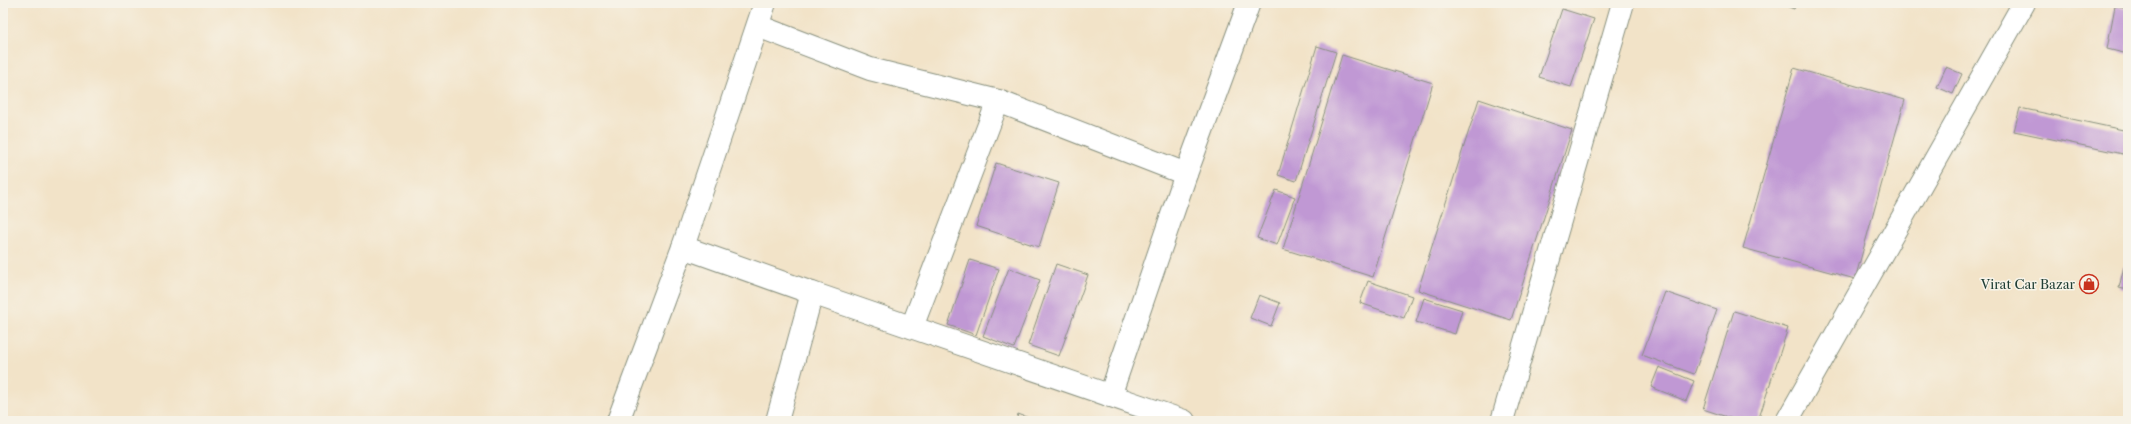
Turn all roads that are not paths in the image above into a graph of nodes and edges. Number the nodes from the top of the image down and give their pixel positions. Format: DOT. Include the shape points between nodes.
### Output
graph roads {
  1 [pos="765,3"];
  2 [pos="1249,3"];
  3 [pos="1623,3"];
  4 [pos="2024,3"];
  5 [pos="758,26"];
  6 [pos="998,101"];
  7 [pos="1186,174"];
  8 [pos="683,247"];
  9 [pos="812,293"];
  10 [pos="912,327"];
  11 [pos="1110,396"];
  12 [pos="618,421"];
  13 [pos="777,421"];
  14 [pos="1184,421"];
  15 [pos="1502,421"];
  16 [pos="1787,421"];
  1 -- 5 [label="street"];
  2 -- 7 [label="street"];
  3 -- 15 [label="street"];
  4 -- 16 [label="street"];
  5 -- 6 [label="street" via="870,69"];
  5 -- 8 [label="street"];
  6 -- 7 [label="street"];
  6 -- 10 [label="street"];
  7 -- 11 [label="street"];
  8 -- 9 [label="street"];
  8 -- 12 [label="street"];
  9 -- 10 [label="street"];
  9 -- 13 [label="street"];
  10 -- 11 [label="street"];
  11 -- 14 [label="street"];
}
